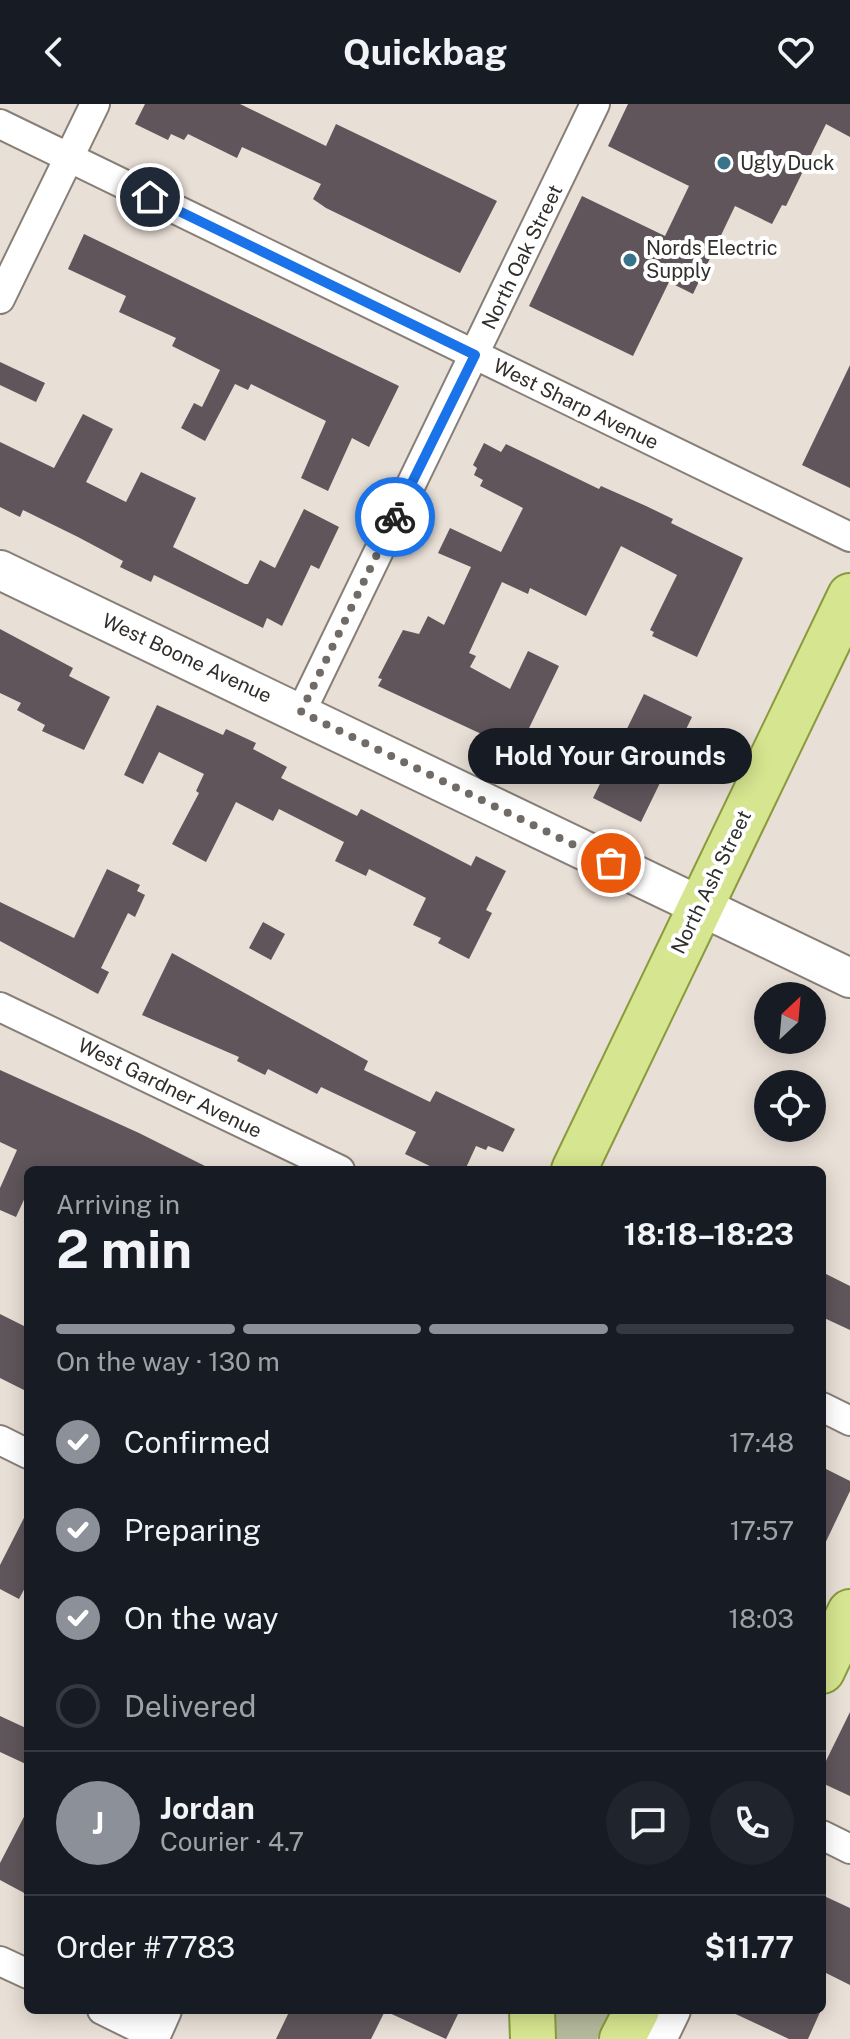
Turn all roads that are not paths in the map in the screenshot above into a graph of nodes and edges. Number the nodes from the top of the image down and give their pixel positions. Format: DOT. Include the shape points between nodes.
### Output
graph roads {
  1 [pos="95,104"];
  2 [pos="595,104"];
  3 [pos="0,124"];
  4 [pos="69,157"];
  5 [pos="0,299"];
  6 [pos="475,355"];
  7 [pos="850,537"];
  8 [pos="0,570"];
  9 [pos="850,596"];
  10 [pos="301,712"];
  11 [pos="699,905"];
  12 [pos="850,978"];
  13 [pos="0,1007"];
  14 [pos="332,1166"];
  15 [pos="576,1166"];
  16 [pos="826,1409"];
  17 [pos="850,1421"];
  18 [pos="0,1440"];
  19 [pos="24,1452"];
  20 [pos="850,1612"];
  21 [pos="826,1663"];
  22 [pos="826,1837"];
  23 [pos="850,1849"];
  24 [pos="0,1961"];
  25 [pos="24,1972"];
  26 [pos="114,2014"];
  27 [pos="532,2014"];
  28 [pos="635,2014"];
  29 [pos="669,2014"];
  30 [pos="154,2028"];
  31 [pos="533,2039"];
  32 [pos="622,2039"];
  33 [pos="657,2039"];
  1 -- 4 [label="street"];
  2 -- 6 [label="street, North Oak Street"];
  3 -- 4 [label="street, West Sharp Avenue"];
  4 -- 5 [label="street"];
  4 -- 6 [label="street, West Sharp Avenue"];
  6 -- 7 [label="street, West Sharp Avenue"];
  6 -- 10 [label="street, North Oak Street"];
  8 -- 10 [label="main road, West Boone Avenue"];
  9 -- 11 [label="main road, North Ash Street"];
  10 -- 11 [label="main road, West Boone Avenue"];
  11 -- 12 [label="main road, West Boone Avenue"];
  11 -- 15 [label="main road, North Ash Street"];
  13 -- 14 [label="street, West Gardner Avenue"];
  16 -- 17 [label="street"];
  18 -- 19 [label="street"];
  20 -- 21 [label="main road"];
  22 -- 23 [label="street"];
  24 -- 25 [label="street"];
  26 -- 30 [label="street"];
  27 -- 31 [label="main road"];
  28 -- 32 [label="main road"];
  29 -- 33 [label="main road"];
}
